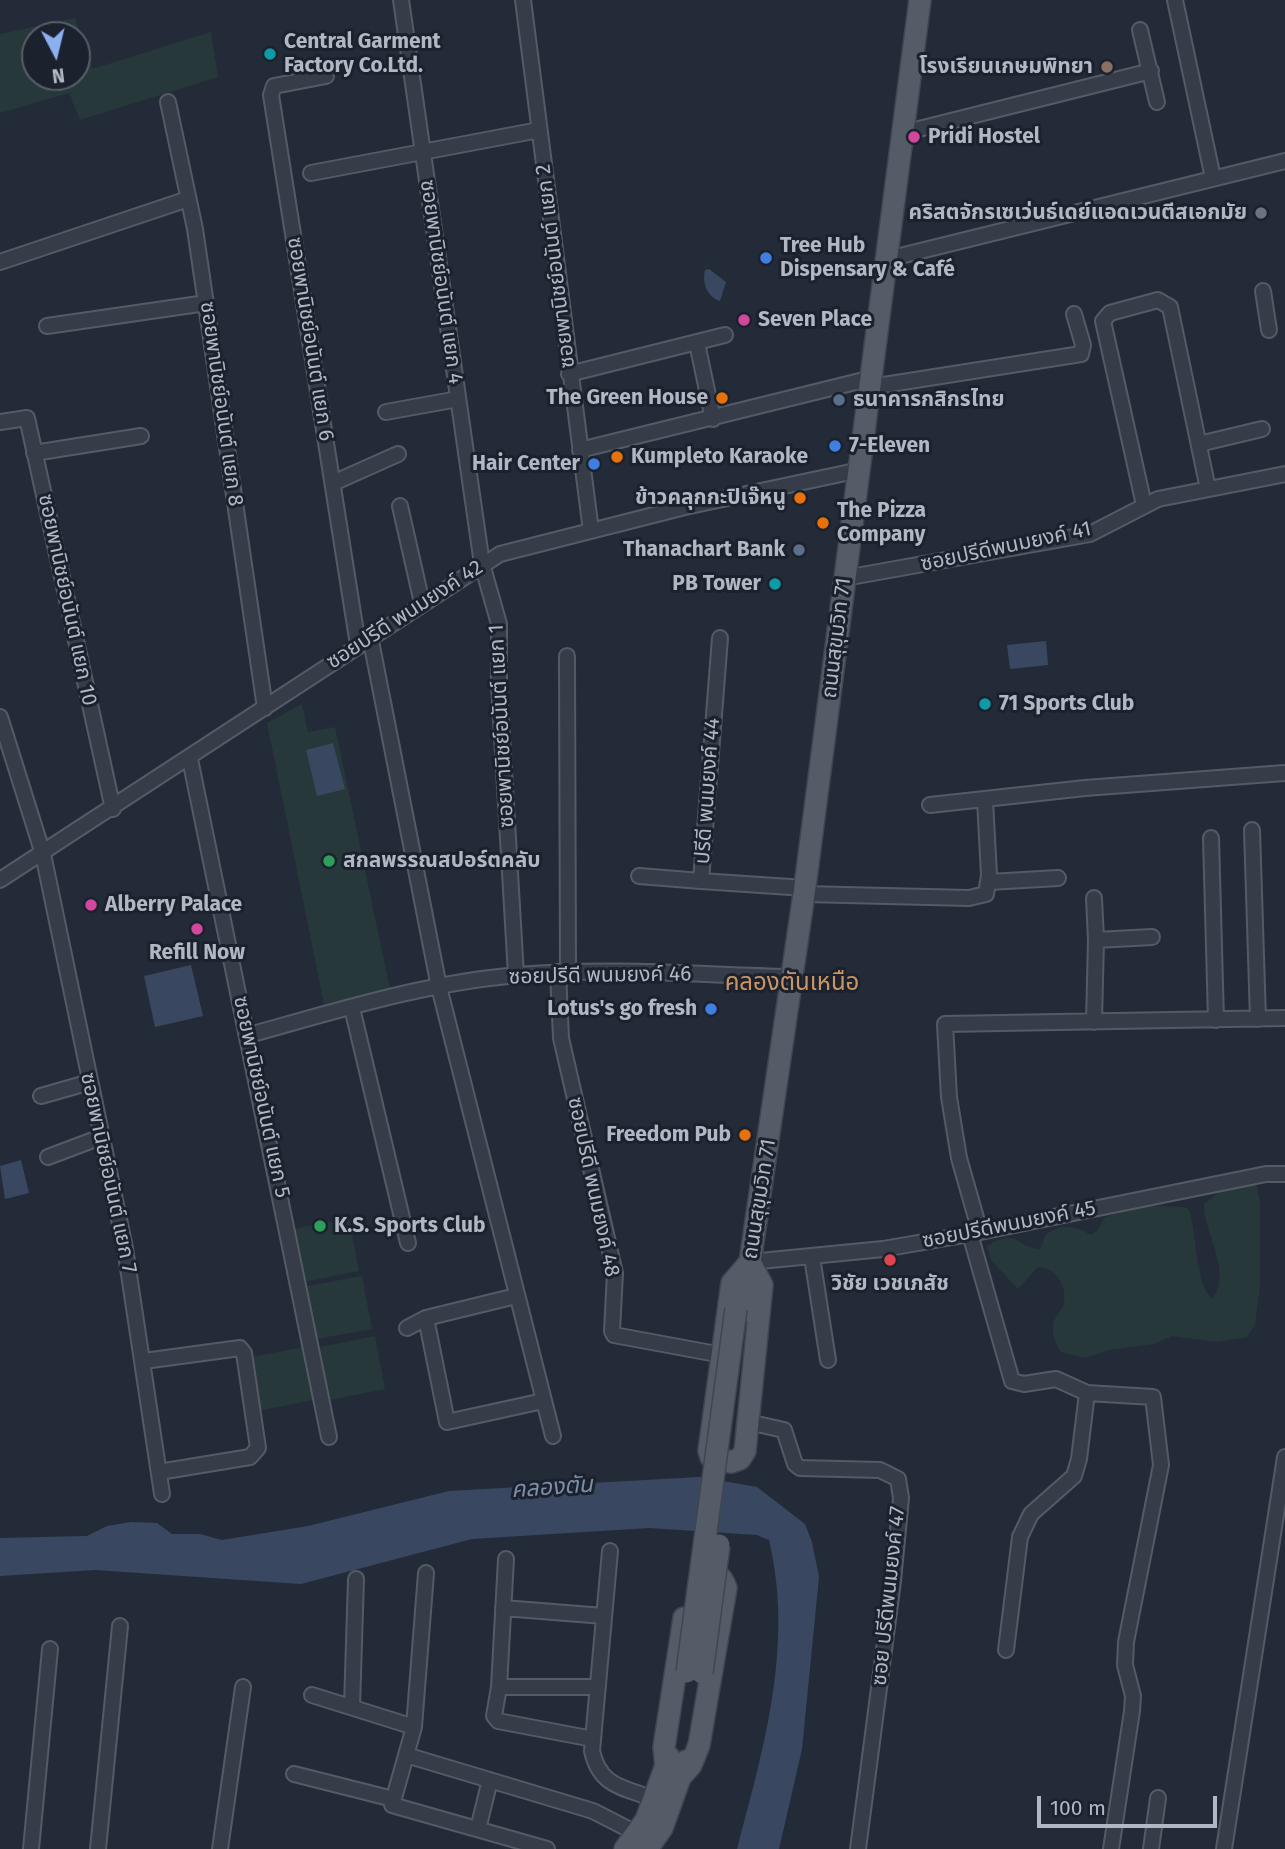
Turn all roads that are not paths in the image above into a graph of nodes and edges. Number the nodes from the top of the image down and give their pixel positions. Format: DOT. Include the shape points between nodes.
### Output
graph roads {
  1 [pos="401,0"];
  2 [pos="523,0"];
  3 [pos="920,0"];
  4 [pos="1175,0"];
  5 [pos="1140,30"];
  6 [pos="1151,71"];
  7 [pos="326,76"];
  8 [pos="168,102"];
  9 [pos="1157,102"];
  10 [pos="539,130"];
  11 [pos="903,133"];
  12 [pos="422,154"];
  13 [pos="1285,161"];
  14 [pos="311,173"];
  15 [pos="1213,178"];
  16 [pos="188,198"];
  17 [pos="888,259"];
  18 [pos="0,262"];
  19 [pos="1263,291"];
  20 [pos="206,303"];
  21 [pos="1074,314"];
  22 [pos="47,326"];
  23 [pos="1269,330"];
  24 [pos="725,335"];
  25 [pos="697,342"];
  26 [pos="569,373"];
  27 [pos="872,383"];
  28 [pos="458,399"];
  29 [pos="386,412"];
  30 [pos="713,419"];
  31 [pos="0,422"];
  32 [pos="1262,429"];
  33 [pos="141,436"];
  34 [pos="1199,444"];
  35 [pos="580,450"];
  36 [pos="34,453"];
  37 [pos="398,453"];
  38 [pos="860,470"];
  39 [pos="1285,474"];
  40 [pos="333,483"];
  41 [pos="1209,489"];
  42 [pos="1144,505"];
  43 [pos="400,506"];
  44 [pos="592,531"];
  45 [pos="482,564"];
  46 [pos="845,578"];
  47 [pos="422,603"];
  48 [pos="719,638"];
  49 [pos="364,641"];
  50 [pos="566,656"];
  51 [pos="265,708"];
  52 [pos="0,717"];
  53 [pos="190,759"];
  54 [pos="1285,773"];
  55 [pos="985,800"];
  56 [pos="930,805"];
  57 [pos="113,809"];
  58 [pos="1252,830"];
  59 [pos="1211,838"];
  60 [pos="43,853"];
  61 [pos="639,876"];
  62 [pos="1058,878"];
  63 [pos="0,880"];
  64 [pos="701,881"];
  65 [pos="989,882"];
  66 [pos="805,891"];
  67 [pos="1094,898"];
  68 [pos="1152,937"];
  69 [pos="1096,940"];
  70 [pos="563,972"];
  71 [pos="516,975"];
  72 [pos="790,977"];
  73 [pos="439,987"];
  74 [pos="352,1008"];
  75 [pos="1285,1018"];
  76 [pos="1258,1019"];
  77 [pos="1216,1020"];
  78 [pos="1094,1022"];
  79 [pos="249,1035"];
  80 [pos="90,1082"];
  81 [pos="41,1096"];
  82 [pos="102,1137"];
  83 [pos="48,1157"];
  84 [pos="1285,1174"];
  85 [pos="975,1233"];
  86 [pos="408,1243"];
  87 [pos="812,1257"];
  88 [pos="749,1268"];
  89 [pos="516,1296"];
  90 [pos="426,1318"];
  91 [pos="407,1328"];
  92 [pos="722,1355"];
  93 [pos="828,1360"];
  94 [pos="144,1361"];
  95 [pos="1087,1394"];
  96 [pos="543,1401"];
  97 [pos="748,1422"];
  98 [pos="553,1436"];
  99 [pos="330,1437"];
  100 [pos="1285,1457"];
  101 [pos="159,1472"];
  102 [pos="162,1494"];
  103 [pos="610,1551"];
  104 [pos="1278,1553"];
  105 [pos="506,1559"];
  106 [pos="426,1573"];
  107 [pos="356,1579"];
  108 [pos="503,1608"];
  109 [pos="604,1616"];
  110 [pos="120,1626"];
  111 [pos="50,1648"];
  112 [pos="1006,1650"];
  113 [pos="243,1687"];
  114 [pos="499,1687"];
  115 [pos="597,1687"];
  116 [pos="312,1695"];
  117 [pos="352,1706"];
  118 [pos="414,1727"];
  119 [pos="593,1739"];
  120 [pos="406,1755"];
  121 [pos="675,1771"];
  122 [pos="294,1774"];
  123 [pos="489,1780"];
  124 [pos="1158,1798"];
  125 [pos="654,1799"];
  126 [pos="393,1802"];
  127 [pos="478,1829"];
  128 [pos="636,1844"];
  129 [pos="31,1849"];
  130 [pos="98,1849"];
  131 [pos="220,1849"];
  132 [pos="547,1849"];
  133 [pos="858,1849"];
  134 [pos="1111,1849"];
  135 [pos="1151,1849"];
  136 [pos="1224,1849"];
  1 -- 12 [label="street, ซอยพานิชย์อนันต์ แยก 4"];
  2 -- 10 [label="street, ซอยพานิชย์อนันต์ แยก 2"];
  3 -- 11 [label="main road, ถนนสุขุมวิท 71"];
  4 -- 15 [label="street"];
  5 -- 6 [label="street"];
  6 -- 9 [label="street"];
  6 -- 11 [label="street"];
  7 -- 40 [label="street, ซอยพานิชย์อนันต์ แยก 6" via="274,86 271,95"];
  8 -- 16 [label="street, ซอยพานิชย์อนันต์ แยก 8"];
  10 -- 12 [label="street"];
  10 -- 26 [label="street, ซอยพานิชย์อนันต์ แยก 2"];
  11 -- 17 [label="main road, ถนนสุขุมวิท 71"];
  12 -- 14 [label="street"];
  12 -- 28 [label="street, ซอยพานิชย์อนันต์ แยก 4"];
  13 -- 15 [label="street"];
  15 -- 17 [label="street"];
  16 -- 18 [label="street"];
  16 -- 20 [label="street, ซอยพานิชย์อนันต์ แยก 8"];
  17 -- 27 [label="main road, ถนนสุขุมวิท 71"];
  19 -- 23 [label="street"];
  20 -- 22 [label="street"];
  20 -- 51 [label="street, ซอยพานิชย์อนันต์ แยก 8"];
  21 -- 27 [label="street" via="1083,345 1081,354"];
  24 -- 25 [label="street"];
  25 -- 26 [label="street"];
  25 -- 30 [label="street"];
  26 -- 35 [label="street, ซอยพานิชย์อนันต์ แยก 2"];
  27 -- 30 [label="street"];
  27 -- 38 [label="main road, ถนนสุขุมวิท 71"];
  28 -- 29 [label="street"];
  28 -- 45 [label="street, ซอยพานิชย์อนันต์ แยก 4"];
  30 -- 35 [label="street"];
  31 -- 36 [label="street, ซอยพานิชย์อนันต์ แยก 10" via="27,418"];
  32 -- 34 [label="street"];
  33 -- 36 [label="street"];
  34 -- 41 [label="street"];
  34 -- 42 [label="street" via="1170,307 1158,300 1105,316"];
  35 -- 44 [label="street, ซอยพานิชย์อนันต์ แยก 2"];
  36 -- 57 [label="street, ซอยพานิชย์อนันต์ แยก 10"];
  37 -- 40 [label="street"];
  38 -- 44 [label="street, ซอยปรีดี พนมยงค์ 42"];
  38 -- 46 [label="main road, ถนนสุขุมวิท 71"];
  39 -- 41 [label="street, ซอยปรีดีพนมยงค์ 41"];
  40 -- 49 [label="street, ซอยพานิชย์อนันต์ แยก 6"];
  41 -- 42 [label="street, ซอยปรีดีพนมยงค์ 41"];
  42 -- 46 [label="street, ซอยปรีดีพนมยงค์ 41" via="1090,534"];
  43 -- 47 [label="street"];
  44 -- 45 [label="street, ซอยปรีดี พนมยงค์ 42" via="500,554"];
  45 -- 47 [label="street, ซอยปรีดี พนมยงค์ 42"];
  45 -- 71 [label="street, ซอยพานิชย์อนันต์ แยก 1" via="499,624"];
  46 -- 66 [label="main road, ถนนสุขุมวิท 71"];
  47 -- 49 [label="street, ซอยปรีดี พนมยงค์ 42"];
  48 -- 64 [label="street, ปรีดี พนมยงค์ 44"];
  49 -- 51 [label="street, ซอยปรีดี พนมยงค์ 42"];
  49 -- 73 [label="street, ซอยพานิชย์อนันต์ แยก 6"];
  50 -- 70 [label="street"];
  51 -- 53 [label="street, ซอยปรีดี พนมยงค์ 42"];
  52 -- 60 [label="street, ซอยพานิชย์อนันต์ แยก 7"];
  53 -- 57 [label="street, ซอยปรีดี พนมยงค์ 42"];
  53 -- 79 [label="street, ซอยพานิชย์อนันต์ แยก 5"];
  54 -- 55 [label="street"];
  55 -- 56 [label="street"];
  55 -- 65 [label="street"];
  57 -- 60 [label="street, ซอยปรีดี พนมยงค์ 42"];
  58 -- 76 [label="street"];
  59 -- 77 [label="street"];
  60 -- 63 [label="street, ซอยปรีดี พนมยงค์ 42"];
  60 -- 80 [label="street, ซอยพานิชย์อนันต์ แยก 7"];
  61 -- 64 [label="street"];
  62 -- 65 [label="street"];
  64 -- 66 [label="street, ปรีดี พนมยงค์ 44"];
  65 -- 66 [label="street, ปรีดี พนมยงค์ 44" via="986,894 969,898"];
  66 -- 72 [label="main road, ถนนสุขุมวิท 71"];
  67 -- 69 [label="street"];
  68 -- 69 [label="street"];
  69 -- 78 [label="street"];
  70 -- 71 [label="street, ซอยปรีดี พนมยงค์ 46"];
  70 -- 72 [label="street, ซอยปรีดี พนมยงค์ 46"];
  70 -- 92 [label="street, ซอยปรีดี พนมยงค์ 48" via="561,1038 615,1273 611,1331"];
  71 -- 73 [label="street, ซอยปรีดี พนมยงค์ 46"];
  72 -- 88 [label="main road, ถนนสุขุมวิท 71"];
  73 -- 74 [label="street, ซอยปรีดี พนมยงค์ 46"];
  73 -- 89 [label="street, ซอยพานิชย์อนันต์ แยก 6"];
  74 -- 79 [label="street, ซอยปรีดี พนมยงค์ 46"];
  74 -- 86 [label="street"];
  75 -- 76 [label="street"];
  76 -- 77 [label="street"];
  77 -- 78 [label="street"];
  78 -- 85 [label="street" via="948,1022 943,1026 959,1158"];
  79 -- 99 [label="street, ซอยพานิชย์อนันต์ แยก 5"];
  80 -- 81 [label="street"];
  80 -- 82 [label="street, ซอยพานิชย์อนันต์ แยก 7"];
  82 -- 83 [label="street"];
  82 -- 94 [label="street, ซอยพานิชย์อนันต์ แยก 7"];
  84 -- 85 [label="street, ซอยปรีดีพนมยงค์ 45" via="1266,1174"];
  85 -- 87 [label="street, ซอยปรีดีพนมยงค์ 45"];
  85 -- 95 [label="street" via="1012,1381 1024,1384 1056,1379"];
  87 -- 88 [label="street, ซอยปรีดีพนมยงค์ 45"];
  87 -- 93 [label="street"];
  88 -- 92 [label="main road" via="732,1283"];
  88 -- 97 [label="main road" via="762,1285"];
  88 -- 121 [label="main road, ถนนสุขุมวิท 71, bridge" via="752,1290 743,1310 694,1672"];
  89 -- 90 [label="street"];
  89 -- 96 [label="street, ซอยพานิชย์อนันต์ แยก 6"];
  90 -- 91 [label="street"];
  90 -- 96 [label="street" via="447,1422"];
  92 -- 97 [label="main road" via="711,1457 731,1462 740,1459"];
  94 -- 101 [label="street, ซอยพานิชย์อนันต์ แยก 7"];
  94 -- 101 [label="street" via="240,1348 258,1448 250,1457"];
  95 -- 112 [label="street" via="1074,1476 1031,1514 1020,1537"];
  95 -- 134 [label="street" via="1152,1396 1161,1465 1126,1642 1132,1711"];
  96 -- 98 [label="street, ซอยพานิชย์อนันต์ แยก 6"];
  97 -- 133 [label="street, ซอย ปรีดีพนมยงค์ 47" via="784,1430 800,1468 880,1470 898,1479 901,1498"];
  100 -- 104 [label="street"];
  101 -- 102 [label="street, ซอยพานิชย์อนันต์ แยก 7"];
  103 -- 109 [label="street"];
  104 -- 136 [label="street"];
  105 -- 108 [label="street"];
  106 -- 118 [label="street"];
  107 -- 117 [label="street"];
  108 -- 109 [label="street"];
  108 -- 114 [label="street"];
  109 -- 115 [label="street"];
  110 -- 130 [label="street"];
  111 -- 129 [label="street"];
  113 -- 131 [label="street"];
  114 -- 115 [label="street"];
  114 -- 119 [label="street" via="494,1716 498,1721"];
  115 -- 119 [label="street"];
  116 -- 117 [label="street"];
  117 -- 118 [label="street"];
  118 -- 120 [label="street"];
  119 -- 125 [label="street" via="595,1764 607,1782"];
  120 -- 123 [label="street"];
  120 -- 126 [label="street"];
  121 -- 121 [label="main road" via="664,1747 690,1581 697,1574 717,1574 726,1588 699,1745 691,1765"];
  121 -- 125 [label="main road, ถนนสุขุมวิท 71"];
  121 -- 128 [label="main road, ถนนสุขุมวิท 71" via="662,1829"];
  122 -- 126 [label="street"];
  123 -- 127 [label="street"];
  123 -- 128 [label="street" via="593,1811"];
  124 -- 135 [label="street"];
  125 -- 128 [label="main road, ถนนสุขุมวิท 71"];
  126 -- 127 [label="street"];
  127 -- 132 [label="street"];
}
